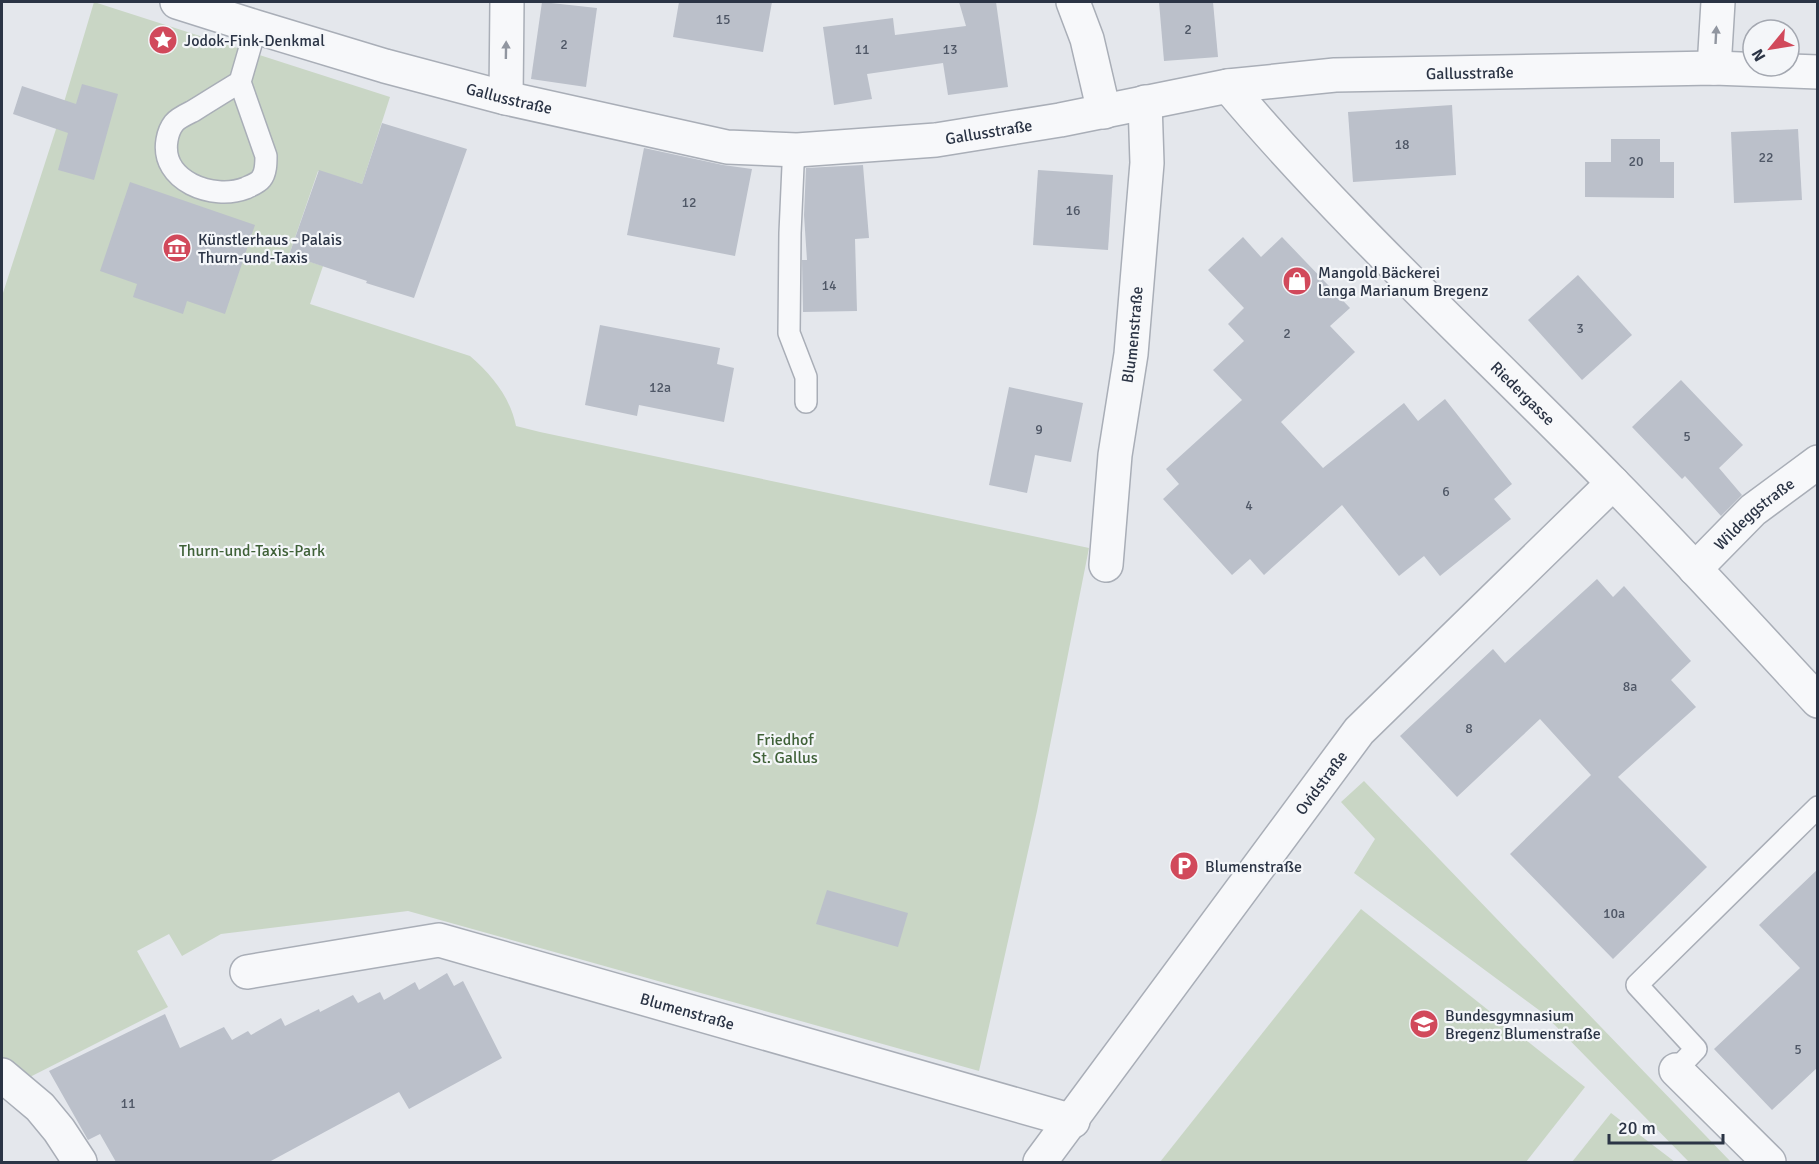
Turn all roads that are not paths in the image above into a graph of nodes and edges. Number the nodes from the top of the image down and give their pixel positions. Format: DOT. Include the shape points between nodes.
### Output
graph roads {
  1 [pos="177,2"];
  2 [pos="507,2"];
  3 [pos="1073,2"];
  4 [pos="1718,2"];
  5 [pos="214,7"];
  6 [pos="256,27"];
  7 [pos="1714,68"];
  8 [pos="1818,72"];
  9 [pos="240,82"];
  10 [pos="1228,86"];
  11 [pos="506,98"];
  12 [pos="1145,102"];
  13 [pos="1104,112"];
  14 [pos="797,150"];
  15 [pos="806,402"];
  16 [pos="1818,462"];
  17 [pos="1613,483"];
  18 [pos="1106,565"];
  19 [pos="1695,569"];
  20 [pos="1818,702"];
  21 [pos="1818,807"];
  22 [pos="248,972"];
  23 [pos="1676,1070"];
  24 [pos="2,1075"];
  25 [pos="1073,1121"];
  26 [pos="80,1162"];
  27 [pos="1040,1162"];
  28 [pos="1768,1162"];
  1 -- 5 [label="street, Gallusstraße"];
  11 -- 2 [label="street, one-way"];
  3 -- 13 [label="street" via="1087,39"];
  7 -- 4 [label="street, one-way"];
  5 -- 6 [label="street, Gallusstraße"];
  6 -- 9 [label="lane"];
  6 -- 11 [label="street, Gallusstraße"];
  7 -- 8 [label="street, Gallusstraße"];
  7 -- 10 [label="street, Gallusstraße" via="1335,75"];
  9 -- 9 [label="lane" via="266,156 266,169 261,179 236,192 204,191 189,184 171,164 167,155 168,134 174,122"];
  10 -- 12 [label="street, Gallusstraße"];
  10 -- 17 [label="street, Riedergasse" via="1374,244"];
  11 -- 14 [label="street, Gallusstraße" via="727,147"];
  12 -- 13 [label="street, Gallusstraße"];
  12 -- 18 [label="street, Blumenstraße" via="1147,163 1131,354 1115,455"];
  13 -- 14 [label="street, Gallusstraße" via="936,140"];
  14 -- 15 [label="lane" via="791,211 789,333 806,377"];
  16 -- 19 [label="street, Wildeggstraße" via="1753,510"];
  17 -- 19 [label="street, Riedergasse"];
  17 -- 25 [label="street, Ovidstraße" via="1359,731"];
  19 -- 20 [label="street, Riedergasse"];
  21 -- 23 [label="lane" via="1636,985 1696,1049"];
  22 -- 25 [label="street, Blumenstraße" via="439,940"];
  23 -- 28 [label="street"];
  24 -- 26 [label="street" via="40,1107"];
  25 -- 27 [label="street"];
}
